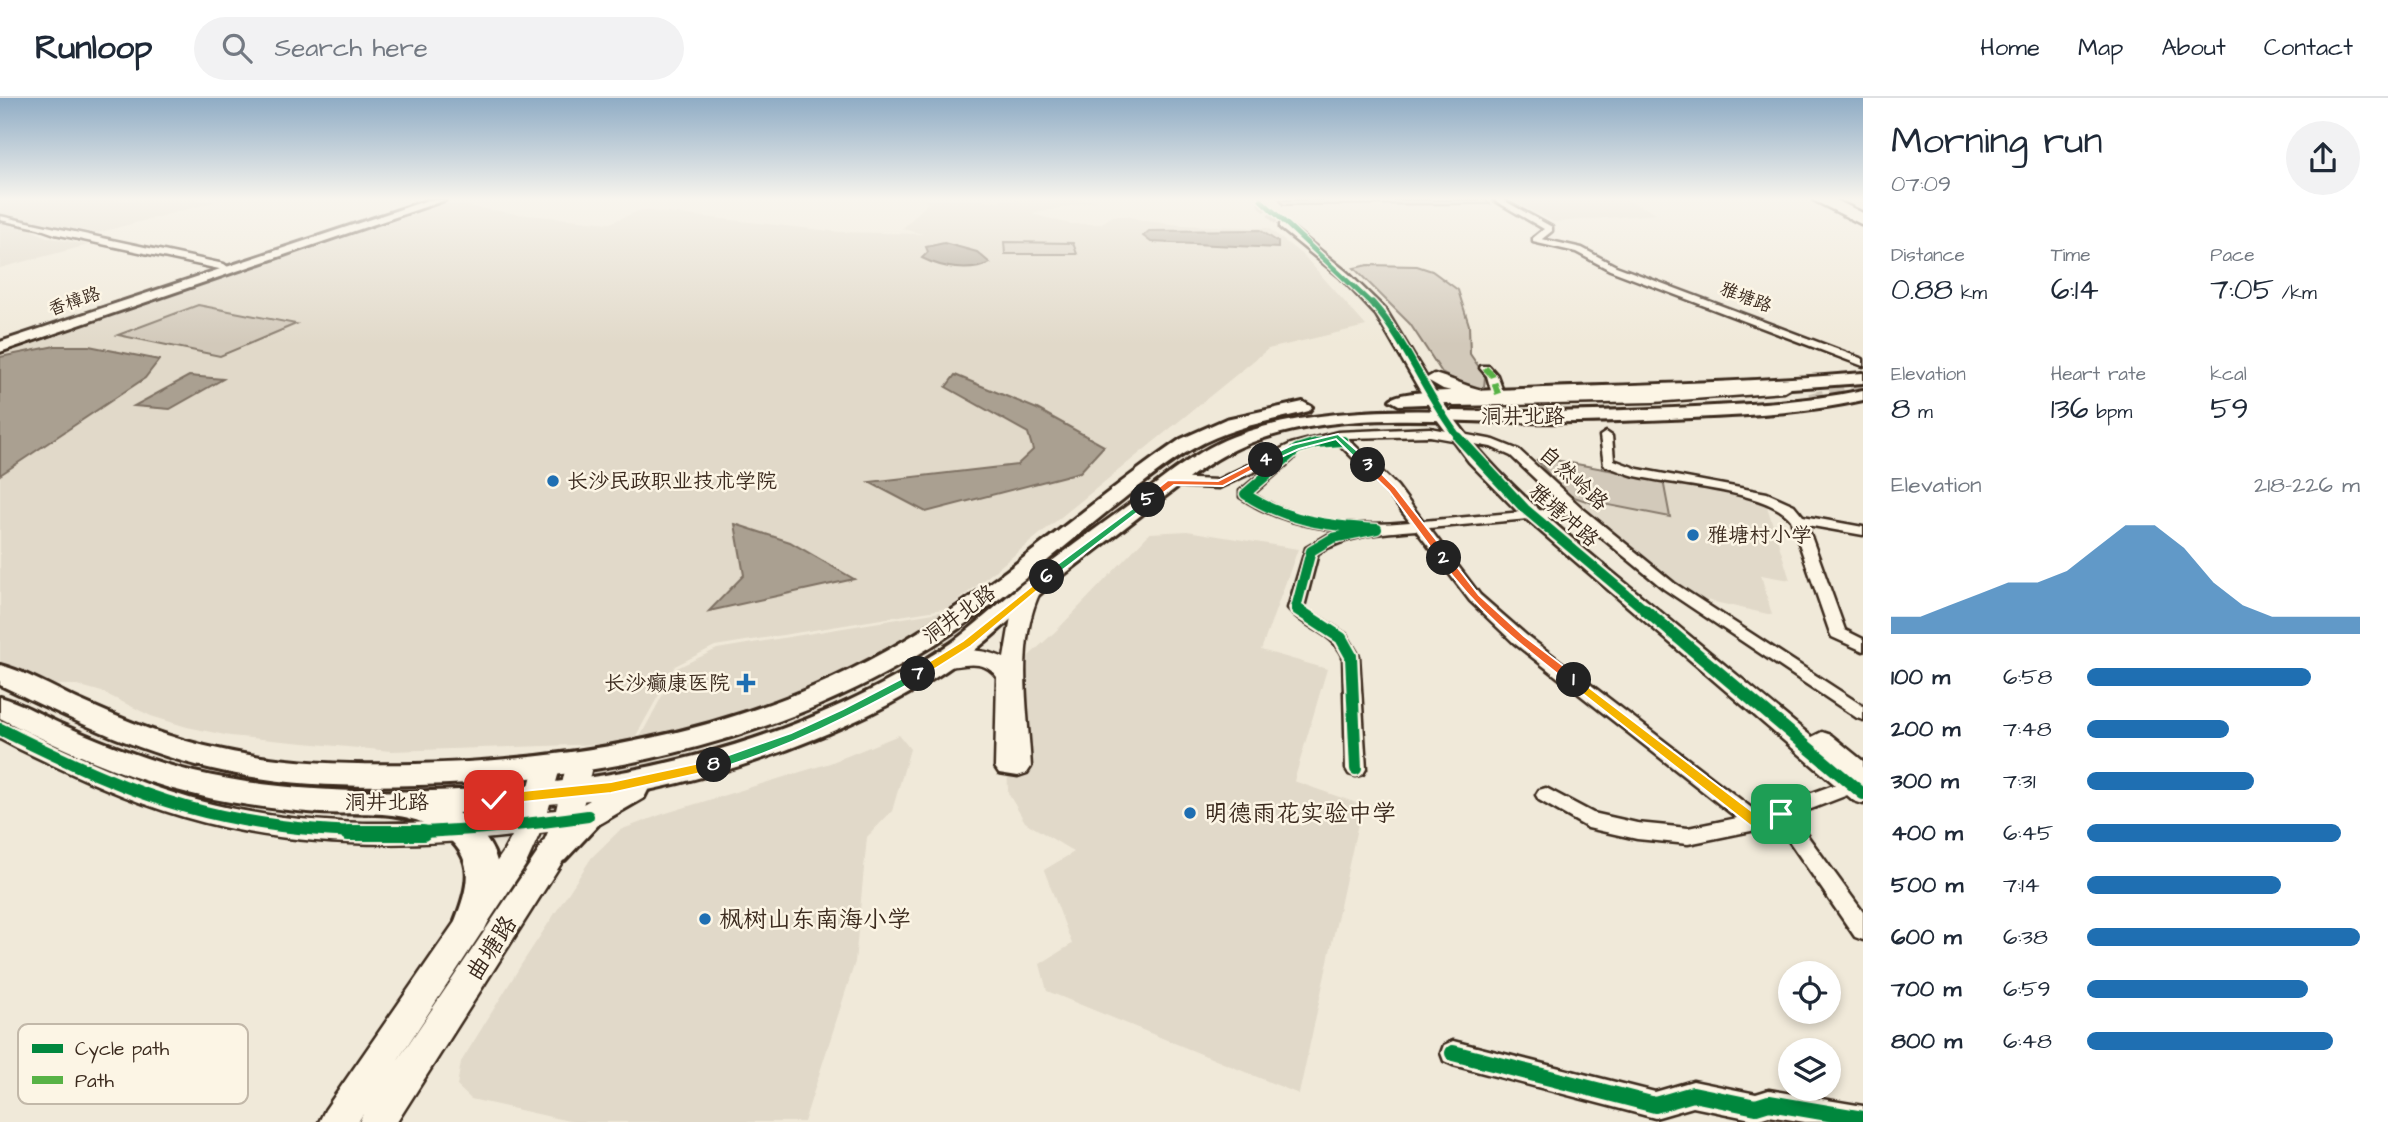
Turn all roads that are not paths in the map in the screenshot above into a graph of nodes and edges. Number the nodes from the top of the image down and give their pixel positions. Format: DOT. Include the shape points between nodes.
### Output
graph roads {
  1 [pos="131,248"];
  2 [pos="283,248"];
  3 [pos="297,248"];
  4 [pos="1316,248"];
  5 [pos="1569,248"];
  6 [pos="224,267"];
  7 [pos="0,341"];
  8 [pos="0,347"];
  9 [pos="1863,363"];
  10 [pos="1485,368"];
  11 [pos="1863,378"];
  12 [pos="1784,388"];
  13 [pos="1863,396"];
  14 [pos="1810,400"];
  15 [pos="1493,401"];
  16 [pos="1445,406"];
  17 [pos="1606,436"];
  18 [pos="1341,439"];
  19 [pos="1171,482"];
  20 [pos="1577,511"];
  21 [pos="1541,515"];
  22 [pos="1798,519"];
  23 [pos="1419,526"];
  24 [pos="1377,529"];
  25 [pos="1863,531"];
  26 [pos="1031,590"];
  27 [pos="1863,646"];
  28 [pos="940,661"];
  29 [pos="0,674"];
  30 [pos="0,706"];
  31 [pos="1863,713"];
  32 [pos="0,729"];
  33 [pos="580,762"];
  34 [pos="1356,769"];
  35 [pos="1860,784"];
  36 [pos="1546,794"];
  37 [pos="539,796"];
  38 [pos="404,804"];
  39 [pos="576,809"];
  40 [pos="1781,814"];
  41 [pos="1756,822"];
  42 [pos="461,832"];
  43 [pos="554,850"];
  44 [pos="472,921"];
  45 [pos="1863,930"];
  46 [pos="1453,1053"];
  47 [pos="1863,1119"];
  48 [pos="337,1122"];
  49 [pos="377,1122"];
  1 -- 6 [label="street"];
  2 -- 6 [label="main road, 香樟路"];
  3 -- 8 [label="main road, 香樟路"];
  4 -- 16 [label="street, 雅塘冲路" via="1375,294 1400,325"];
  5 -- 9 [label="street, 雅塘路"];
  6 -- 7 [label="main road, 香樟路"];
  10 -- 15 [label="street" via="1492,375"];
  11 -- 15 [label="main road, 洞井北路"];
  12 -- 16 [label="street"];
  13 -- 15 [label="main road, 洞井北路" via="1824,405 1666,414"];
  14 -- 15 [label="street" via="1540,411"];
  15 -- 16 [label="main road, 洞井北路"];
  15 -- 16 [label="street" via="1459,389"];
  16 -- 18 [label="street, 自然岭路" via="1386,432"];
  16 -- 19 [label="main road, 洞井北路" via="1335,417 1279,428 1230,444"];
  16 -- 20 [label="street, 自然岭路" via="1515,453"];
  16 -- 21 [label="street, 雅塘冲路" via="1475,458"];
  16 -- 33 [label="main road, 洞井北路" via="1398,400 1290,409 1209,432 1169,456 939,631 878,666 784,711 718,733"];
  17 -- 22 [label="street" via="1608,462 1635,472 1762,496 1789,508"];
  18 -- 19 [label="street, 自然岭路" via="1296,447 1220,484"];
  18 -- 23 [label="street" via="1392,489"];
  18 -- 24 [label="street" via="1297,449 1245,494 1289,515 1337,527"];
  19 -- 26 [label="main road, 洞井北路"];
  20 -- 21 [label="street"];
  20 -- 31 [label="street, 自然岭路" via="1669,586"];
  21 -- 23 [label="street"];
  21 -- 35 [label="street, 雅塘冲路"];
  22 -- 25 [label="street"];
  22 -- 27 [label="street" via="1838,633"];
  23 -- 24 [label="street"];
  23 -- 41 [label="street" via="1475,598 1520,639"];
  24 -- 34 [label="street" via="1333,538 1311,551 1296,608 1306,619 1346,641 1351,656"];
  26 -- 28 [label="main road, 洞井北路"];
  26 -- 28 [label="street" via="1016,628 1018,767 1009,767 1005,671 993,661 975,657"];
  28 -- 39 [label="main road, 洞井北路" via="795,736 668,777 609,802"];
  29 -- 37 [label="main road, 洞井北路" via="137,736 209,758 331,774 498,774"];
  30 -- 38 [label="main road, 洞井北路" via="122,763 200,785 325,802"];
  32 -- 42 [label="street" via="102,776 210,814 261,825 326,830"];
  33 -- 37 [label="main road, 洞井北路"];
  33 -- 39 [label="street"];
  35 -- 40 [label="street"];
  36 -- 41 [label="street" via="1588,820 1637,831 1688,836"];
  37 -- 38 [label="main road, 洞井北路"];
  37 -- 39 [label="street"];
  37 -- 42 [label="street"];
  37 -- 44 [label="street, 曲塘路" via="515,858"];
  38 -- 42 [label="main road" via="435,815"];
  39 -- 43 [label="main road, 洞井北路"];
  40 -- 41 [label="street"];
  40 -- 45 [label="street"];
  42 -- 44 [label="main road" via="482,859 484,874"];
  43 -- 49 [label="street, 曲塘路"];
  44 -- 48 [label="street, 曲塘路"];
  46 -- 47 [label="street" via="1655,1105 1693,1094 1756,1107 1769,1103"];
}
